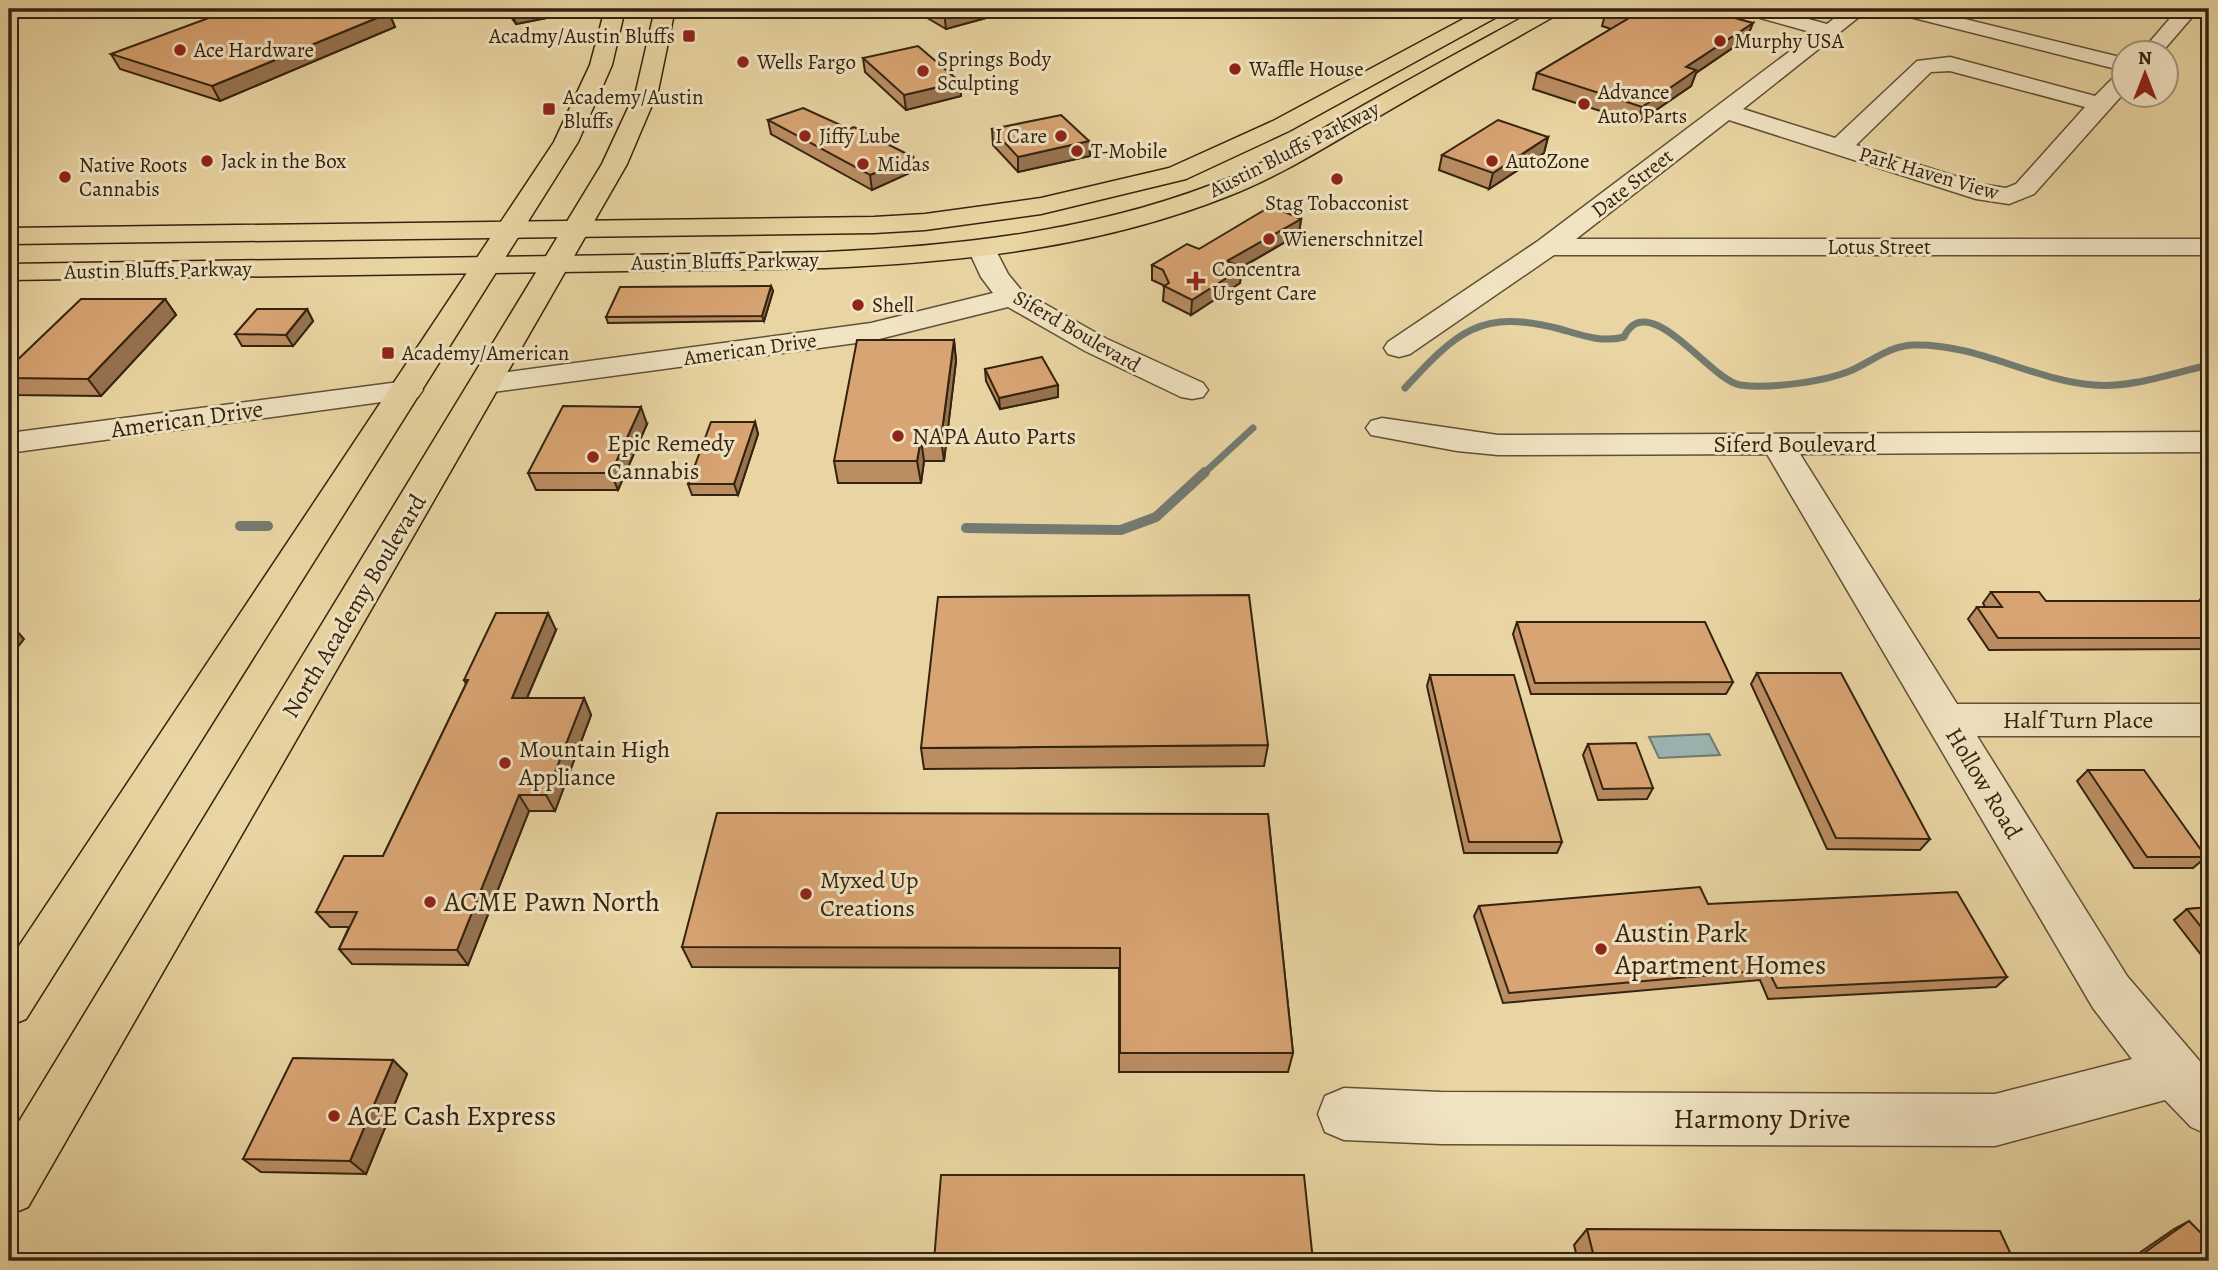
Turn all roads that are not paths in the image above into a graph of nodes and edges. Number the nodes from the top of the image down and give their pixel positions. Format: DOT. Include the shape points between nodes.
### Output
graph roads {
  1 [pos="615,9"];
  2 [pos="665,9"];
  3 [pos="1497,9"];
  4 [pos="1553,9"];
  5 [pos="1749,9"];
  6 [pos="1859,9"];
  7 [pos="1901,9"];
  8 [pos="2189,9"];
  9 [pos="1830,31"];
  10 [pos="2163,38"];
  11 [pos="2110,62"];
  12 [pos="1395,64"];
  13 [pos="1408,90"];
  14 [pos="2110,94"];
  15 [pos="2100,104"];
  16 [pos="1725,111"];
  17 [pos="1840,148"];
  18 [pos="1210,161"];
  19 [pos="576,228"];
  20 [pos="511,229"];
  21 [pos="9,236"];
  22 [pos="1548,247"];
  23 [pos="2209,247"];
  24 [pos="982,249"];
  25 [pos="557,263"];
  26 [pos="488,265"];
  27 [pos="9,272"];
  28 [pos="1012,297"];
  29 [pos="1399,348"];
  30 [pos="485,384"];
  31 [pos="407,390"];
  32 [pos="1192,390"];
  33 [pos="1382,428"];
  34 [pos="2209,442"];
  35 [pos="9,443"];
  36 [pos="1777,444"];
  37 [pos="1946,720"];
  38 [pos="2209,720"];
  39 [pos="9,1003"];
  40 [pos="2174,1073"];
  41 [pos="2209,1109"];
  42 [pos="1345,1114"];
  43 [pos="9,1188"];
  1 -- 20 [label="main road" via="586,103"];
  2 -- 19 [label="main road, North Academy Boulevard" via="643,103"];
  3 -- 12 [label="main road, Austin Bluffs Parkway"];
  4 -- 13 [label="main road, Austin Bluffs Parkway"];
  5 -- 9 [label="street"];
  6 -- 9 [label="street, Date Street"];
  7 -- 11 [label="street"];
  8 -- 10 [label="street"];
  9 -- 16 [label="street, Date Street"];
  12 -- 13 [label="main road, Austin Bluffs Parkway" via="1406,74"];
  12 -- 18 [label="main road, Austin Bluffs Parkway"];
  13 -- 24 [label="main road, Austin Bluffs Parkway" via="1223,190 1106,227"];
  14 -- 15 [label="street, Park Haven View"];
  15 -- 17 [label="street" via="1950,64 1925,66"];
  15 -- 17 [label="street, Park Haven View" via="2025,189 2010,196 1976,191"];
  16 -- 17 [label="street, Park Haven View"];
  16 -- 22 [label="street, Date Street"];
  18 -- 19 [label="main road, Austin Bluffs Parkway" via="1094,196 925,222"];
  18 -- 24 [label="main road" via="1200,179 1100,211 1012,230 992,237"];
  19 -- 20 [label="main road, Austin Bluffs Parkway"];
  19 -- 25 [label="main road, North Academy Boulevard"];
  20 -- 21 [label="main road, Austin Bluffs Parkway"];
  20 -- 26 [label="main road"];
  22 -- 23 [label="street, Lotus Street"];
  22 -- 29 [label="street, Date Street"];
  24 -- 25 [label="main road, Austin Bluffs Parkway" via="826,260"];
  24 -- 28 [label="street, Siferd Boulevard" via="995,277"];
  25 -- 26 [label="main road, Austin Bluffs Parkway"];
  25 -- 30 [label="main road, North Academy Boulevard"];
  26 -- 27 [label="main road, Austin Bluffs Parkway"];
  26 -- 31 [label="main road"];
  28 -- 30 [label="street, American Drive" via="871,332"];
  28 -- 32 [label="street, Siferd Boulevard"];
  30 -- 43 [label="main road, North Academy Boulevard"];
  31 -- 35 [label="street, American Drive"];
  31 -- 39 [label="main road"];
  33 -- 36 [label="street, Siferd Boulevard" via="1498,445"];
  34 -- 36 [label="street, Siferd Boulevard"];
  36 -- 37 [label="street, Hollow Road"];
  37 -- 38 [label="street, Half Turn Place"];
  37 -- 40 [label="street, Hollow Road" via="2110,992"];
  40 -- 41 [label="street, Hollow Road"];
  40 -- 42 [label="street, Harmony Drive" via="1995,1120"];
}
